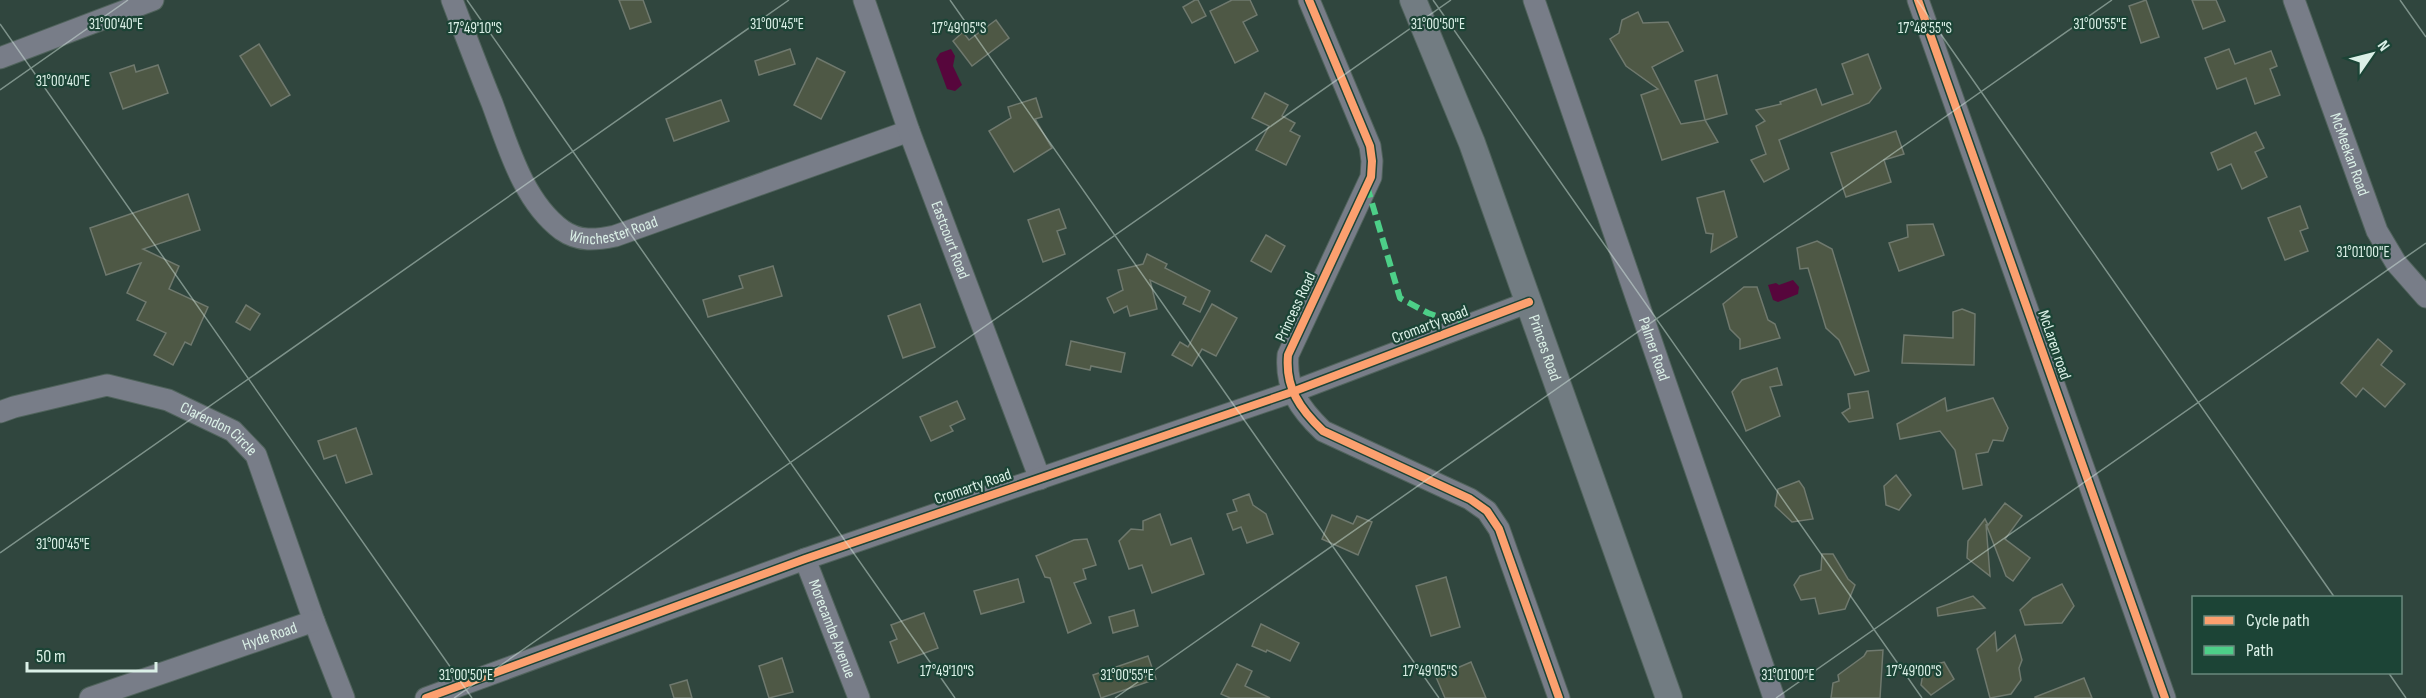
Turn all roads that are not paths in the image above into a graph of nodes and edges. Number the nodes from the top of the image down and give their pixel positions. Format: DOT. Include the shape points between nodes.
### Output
graph roads {
  1 [pos="153,0"];
  2 [pos="452,0"];
  3 [pos="864,0"];
  4 [pos="1308,0"];
  5 [pos="1413,0"];
  6 [pos="1534,0"];
  7 [pos="1918,0"];
  8 [pos="2294,0"];
  9 [pos="0,58"];
  10 [pos="909,131"];
  11 [pos="2426,297"];
  12 [pos="1529,302"];
  13 [pos="1292,392"];
  14 [pos="0,412"];
  15 [pos="1040,479"];
  16 [pos="805,559"];
  17 [pos="314,621"];
  18 [pos="90,698"];
  19 [pos="344,698"];
  20 [pos="426,698"];
  21 [pos="859,698"];
  22 [pos="1559,698"];
  23 [pos="1669,698"];
  24 [pos="1774,698"];
  25 [pos="2165,698"];
  1 -- 9 [label="street"];
  2 -- 10 [label="street, Winchester Road" via="528,189 546,215 564,231 591,241 615,236"];
  3 -- 10 [label="street, Eastcourt Road"];
  4 -- 13 [label="street, Princess Road" via="1370,146 1372,161 1371,177 1288,355"];
  5 -- 12 [label="main road, Princes Road" via="1472,143"];
  6 -- 24 [label="street, Palmer Road"];
  7 -- 25 [label="street, McLaren road"];
  8 -- 11 [label="street, McMeekan Road" via="2377,231 2396,262"];
  10 -- 15 [label="street, Eastcourt Road"];
  12 -- 13 [label="street, Cromarty Road"];
  12 -- 23 [label="main road, Princes Road"];
  13 -- 15 [label="street, Cromarty Road"];
  13 -- 22 [label="street, Princess Road" via="1323,431 1487,510 1499,529"];
  14 -- 17 [label="street, Clarendon Circle" via="107,385 168,400 233,431 256,456"];
  15 -- 16 [label="street, Cromarty Road"];
  16 -- 20 [label="street, Cromarty Road"];
  16 -- 21 [label="street, Morecambe Avenue"];
  17 -- 18 [label="street, Hyde Road"];
  17 -- 19 [label="street, Clarendon Circle"];
}
